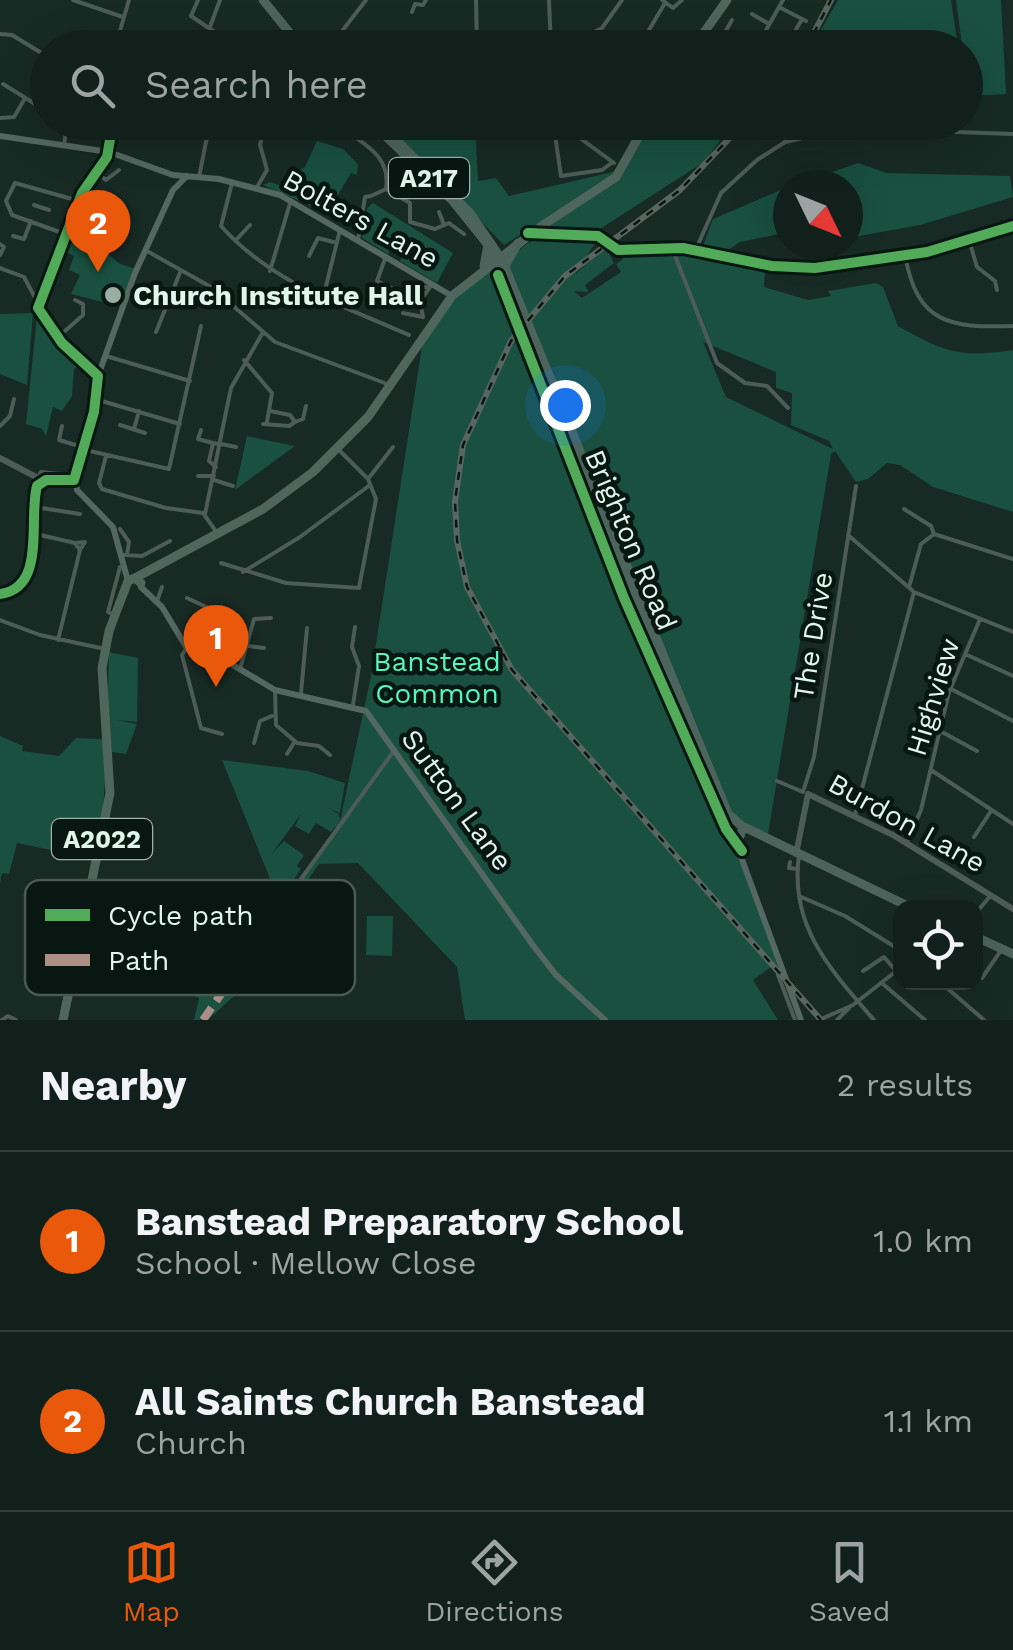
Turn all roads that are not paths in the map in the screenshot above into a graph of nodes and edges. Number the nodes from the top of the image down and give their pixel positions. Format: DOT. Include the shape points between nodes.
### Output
graph roads {
  1 [pos="73,0"];
  2 [pos="130,0"];
  3 [pos="198,0"];
  4 [pos="220,0"];
  5 [pos="262,0"];
  6 [pos="366,0"];
  7 [pos="426,0"];
  8 [pos="476,0"];
  9 [pos="549,0"];
  10 [pos="622,0"];
  11 [pos="682,0"];
  12 [pos="727,0"];
  13 [pos="783,0"];
  14 [pos="663,2"];
  15 [pos="779,7"];
  16 [pos="412,12"];
  17 [pos="752,14"];
  18 [pos="123,17"];
  19 [pos="732,20"];
  20 [pos="768,24"];
  21 [pos="120,30"];
  22 [pos="206,30"];
  23 [pos="209,30"];
  24 [pos="287,30"];
  25 [pos="344,30"];
  26 [pos="477,30"];
  27 [pos="550,30"];
  28 [pos="599,30"];
  29 [pos="649,30"];
  30 [pos="705,30"];
  31 [pos="727,30"];
  32 [pos="765,30"];
  33 [pos="797,30"];
  34 [pos="3,35"];
  35 [pos="30,48"];
  36 [pos="3,84"];
  37 [pos="24,100"];
  38 [pos="30,102"];
  39 [pos="0,119"];
  40 [pos="983,133"];
  41 [pos="1013,134"];
  42 [pos="0,136"];
  43 [pos="65,140"];
  44 [pos="111,140"];
  45 [pos="207,140"];
  46 [pos="261,140"];
  47 [pos="362,140"];
  48 [pos="393,140"];
  49 [pos="558,140"];
  50 [pos="580,140"];
  51 [pos="637,140"];
  52 [pos="793,140"];
  53 [pos="64,146"];
  54 [pos="109,152"];
  55 [pos="613,162"];
  56 [pos="624,168"];
  57 [pos="119,170"];
  58 [pos="95,171"];
  59 [pos="200,176"];
  60 [pos="175,179"];
  61 [pos="232,182"];
  62 [pos="257,188"];
  63 [pos="386,189"];
  64 [pos="416,192"];
  65 [pos="48,194"];
  66 [pos="105,198"];
  67 [pos="291,200"];
  68 [pos="405,200"];
  69 [pos="78,201"];
  70 [pos="34,205"];
  71 [pos="439,212"];
  72 [pos="423,216"];
  73 [pos="74,220"];
  74 [pos="31,221"];
  75 [pos="449,223"];
  76 [pos="427,225"];
  77 [pos="250,226"];
  78 [pos="1013,226"];
  79 [pos="435,229"];
  80 [pos="340,230"];
  81 [pos="464,234"];
  82 [pos="529,234"];
  83 [pos="13,236"];
  84 [pos="68,236"];
  85 [pos="429,238"];
  86 [pos="358,240"];
  87 [pos="969,240"];
  88 [pos="236,241"];
  89 [pos="489,242"];
  90 [pos="337,243"];
  91 [pos="672,247"];
  92 [pos="144,250"];
  93 [pos="696,250"];
  94 [pos="310,256"];
  95 [pos="386,256"];
  96 [pos="905,256"];
  97 [pos="499,260"];
  98 [pos="0,268"];
  99 [pos="181,270"];
  100 [pos="270,270"];
  101 [pos="409,283"];
  102 [pos="429,289"];
  103 [pos="997,290"];
  104 [pos="402,294"];
  105 [pos="452,296"];
  106 [pos="323,298"];
  107 [pos="75,300"];
  108 [pos="38,308"];
  109 [pos="403,313"];
  110 [pos="201,326"];
  111 [pos="1013,326"];
  112 [pos="156,332"];
  113 [pos="263,332"];
  114 [pos="62,334"];
  115 [pos="410,335"];
  116 [pos="106,356"];
  117 [pos="244,360"];
  118 [pos="98,376"];
  119 [pos="190,381"];
  120 [pos="390,384"];
  121 [pos="14,399"];
  122 [pos="95,399"];
  123 [pos="306,406"];
  124 [pos="788,408"];
  125 [pos="139,411"];
  126 [pos="270,411"];
  127 [pos="295,422"];
  128 [pos="180,424"];
  129 [pos="120,425"];
  130 [pos="0,426"];
  131 [pos="62,426"];
  132 [pos="134,429"];
  133 [pos="200,430"];
  134 [pos="145,432"];
  135 [pos="213,443"];
  136 [pos="221,444"];
  137 [pos="236,447"];
  138 [pos="81,448"];
  139 [pos="393,448"];
  140 [pos="338,449"];
  141 [pos="106,455"];
  142 [pos="0,458"];
  143 [pos="216,467"];
  144 [pos="198,476"];
  145 [pos="71,478"];
  146 [pos="214,478"];
  147 [pos="38,480"];
  148 [pos="369,482"];
  149 [pos="233,486"];
  150 [pos="856,486"];
  151 [pos="35,508"];
  152 [pos="904,510"];
  153 [pos="80,514"];
  154 [pos="205,514"];
  155 [pos="120,528"];
  156 [pos="36,534"];
  157 [pos="218,534"];
  158 [pos="934,534"];
  159 [pos="848,535"];
  160 [pos="170,541"];
  161 [pos="126,555"];
  162 [pos="1013,559"];
  163 [pos="221,563"];
  164 [pos="123,568"];
  165 [pos="242,572"];
  166 [pos="134,587"];
  167 [pos="162,587"];
  168 [pos="911,590"];
  169 [pos="0,594"];
  170 [pos="186,598"];
  171 [pos="157,601"];
  172 [pos="114,615"];
  173 [pos="271,618"];
  174 [pos="0,620"];
  175 [pos="980,620"];
  176 [pos="355,627"];
  177 [pos="307,628"];
  178 [pos="1013,632"];
  179 [pos="58,640"];
  180 [pos="249,646"];
  181 [pos="264,648"];
  182 [pos="105,649"];
  183 [pos="186,649"];
  184 [pos="965,654"];
  185 [pos="208,655"];
  186 [pos="240,670"];
  187 [pos="1013,676"];
  188 [pos="950,688"];
  189 [pos="275,690"];
  190 [pos="300,696"];
  191 [pos="353,705"];
  192 [pos="272,716"];
  193 [pos="1013,721"];
  194 [pos="940,730"];
  195 [pos="222,734"];
  196 [pos="294,741"];
  197 [pos="254,743"];
  198 [pos="977,751"];
  199 [pos="394,752"];
  200 [pos="287,754"];
  201 [pos="330,754"];
  202 [pos="931,770"];
  203 [pos="777,781"];
  204 [pos="805,793"];
  205 [pos="991,811"];
  206 [pos="855,816"];
  207 [pos="1013,824"];
  208 [pos="738,831"];
  209 [pos="974,837"];
  210 [pos="906,843"];
  211 [pos="795,857"];
  212 [pos="798,869"];
  213 [pos="92,880"];
  214 [pos="300,880"];
  215 [pos="991,895"];
  216 [pos="800,896"];
  217 [pos="894,900"];
  218 [pos="983,905"];
  219 [pos="1013,910"];
  220 [pos="983,940"];
  221 [pos="893,946"];
  222 [pos="1002,949"];
  223 [pos="1013,954"];
  224 [pos="893,965"];
  225 [pos="863,971"];
  226 [pos="893,974"];
  227 [pos="778,975"];
  228 [pos="983,977"];
  229 [pos="881,983"];
  230 [pos="949,990"];
  231 [pos="68,995"];
  232 [pos="855,1003"];
  233 [pos="4,1018"];
  234 [pos="16,1020"];
  235 [pos="63,1020"];
  236 [pos="605,1020"];
  237 [pos="798,1020"];
  238 [pos="819,1020"];
  239 [pos="837,1020"];
  240 [pos="874,1020"];
  241 [pos="926,1020"];
  242 [pos="984,1020"];
  1 -- 18 [label="street"];
  2 -- 18 [label="street"];
  3 -- 22 [label="street" via="190,14"];
  4 -- 23 [label="street"];
  5 -- 24 [label="highway"];
  6 -- 25 [label="street"];
  7 -- 16 [label="street"];
  8 -- 26 [label="street"];
  9 -- 27 [label="street"];
  10 -- 28 [label="street"];
  11 -- 14 [label="street" via="674,8"];
  12 -- 30 [label="main road"];
  13 -- 15 [label="street"];
  14 -- 29 [label="street"];
  15 -- 20 [label="street"];
  15 -- 33 [label="street" via="804,20"];
  17 -- 20 [label="street"];
  18 -- 21 [label="street"];
  19 -- 31 [label="street"];
  20 -- 32 [label="street"];
  34 -- 35 [label="street"];
  36 -- 37 [label="street"];
  37 -- 38 [label="street"];
  37 -- 39 [label="street" via="14,117"];
  40 -- 41 [label="street"];
  42 -- 53 [label="main road, Bolters Lane"];
  43 -- 53 [label="street"];
  44 -- 54 [label="street"];
  45 -- 59 [label="street"];
  46 -- 62 [label="street" via="267,170"];
  47 -- 63 [label="street" via="387,176"];
  48 -- 89 [label="highway, Brighton Road / A217"];
  49 -- 55 [label="street" via="562,177"];
  50 -- 55 [label="street"];
  51 -- 56 [label="main road, A2022"];
  52 -- 93 [label="street" via="756,160 717,198"];
  53 -- 54 [label="main road, Bolters Lane"];
  54 -- 58 [label="street"];
  54 -- 60 [label="main road, Bolters Lane"];
  55 -- 56 [label="street"];
  56 -- 82 [label="main road, A2022"];
  57 -- 58 [label="street" via="106,180"];
  58 -- 69 [label="street"];
  59 -- 60 [label="main road, Bolters Lane"];
  59 -- 61 [label="main road, Bolters Lane"];
  60 -- 92 [label="main road"];
  61 -- 62 [label="main road, Bolters Lane"];
  61 -- 88 [label="street" via="220,223"];
  62 -- 67 [label="main road, Bolters Lane"];
  63 -- 68 [label="street"];
  63 -- 86 [label="street" via="366,196"];
  64 -- 68 [label="street" via="411,189"];
  65 -- 69 [label="street"];
  65 -- 70 [label="street" via="46,209"];
  65 -- 74 [label="street" via="12,185 8,210"];
  66 -- 73 [label="street" via="96,227"];
  67 -- 80 [label="main road, Bolters Lane"];
  67 -- 100 [label="street"];
  68 -- 76 [label="street" via="412,207 408,221"];
  69 -- 73 [label="street"];
  71 -- 75 [label="street"];
  72 -- 76 [label="street"];
  73 -- 84 [label="street"];
  74 -- 83 [label="street" via="24,239"];
  74 -- 84 [label="street"];
  75 -- 79 [label="street"];
  75 -- 81 [label="street"];
  76 -- 79 [label="street"];
  77 -- 88 [label="street"];
  78 -- 87 [label="street"];
  79 -- 85 [label="street"];
  80 -- 86 [label="main road, Bolters Lane"];
  80 -- 90 [label="street"];
  82 -- 91 [label="street" via="603,238 618,250"];
  82 -- 97 [label="main road, A2022"];
  84 -- 108 [label="street"];
  86 -- 95 [label="main road, Bolters Lane"];
  87 -- 96 [label="street"];
  87 -- 103 [label="street" via="977,268"];
  88 -- 100 [label="street"];
  89 -- 97 [label="highway, Brighton Road / A217"];
  89 -- 97 [label="highway"];
  90 -- 94 [label="street" via="318,238"];
  90 -- 106 [label="street"];
  91 -- 93 [label="street"];
  91 -- 124 [label="street" via="717,363 745,383 767,386"];
  92 -- 99 [label="street"];
  92 -- 116 [label="main road"];
  93 -- 96 [label="street" via="807,268"];
  95 -- 102 [label="main road, Bolters Lane"];
  95 -- 104 [label="street" via="377,281"];
  96 -- 111 [label="street" via="914,294 927,312 964,324"];
  97 -- 105 [label="main road, A2022"];
  97 -- 208 [label="highway, Brighton Road / A217"];
  98 -- 108 [label="street" via="24,277"];
  99 -- 112 [label="street"];
  99 -- 113 [label="street"];
  100 -- 106 [label="street"];
  101 -- 102 [label="street"];
  102 -- 105 [label="main road, Bolters Lane"];
  102 -- 109 [label="street" via="419,303 424,317"];
  105 -- 120 [label="main road, A2022"];
  106 -- 115 [label="street"];
  107 -- 114 [label="street" via="83,315"];
  108 -- 114 [label="street"];
  110 -- 119 [label="street"];
  113 -- 117 [label="street"];
  113 -- 120 [label="street" via="288,348"];
  114 -- 118 [label="street"];
  116 -- 118 [label="main road"];
  116 -- 119 [label="street"];
  117 -- 126 [label="street" via="271,391"];
  117 -- 136 [label="street" via="231,388"];
  118 -- 122 [label="main road"];
  119 -- 128 [label="street"];
  120 -- 140 [label="main road, A2022"];
  121 -- 130 [label="street"];
  122 -- 125 [label="street"];
  122 -- 138 [label="main road"];
  123 -- 127 [label="street" via="304,418"];
  125 -- 128 [label="street"];
  125 -- 132 [label="street"];
  126 -- 127 [label="street"];
  126 -- 127 [label="street" via="265,423"];
  128 -- 141 [label="street" via="170,468"];
  129 -- 132 [label="street"];
  131 -- 138 [label="street" via="59,440"];
  132 -- 134 [label="street"];
  133 -- 135 [label="street" via="198,440"];
  135 -- 136 [label="street"];
  135 -- 143 [label="street" via="209,463"];
  136 -- 137 [label="street"];
  136 -- 143 [label="street"];
  138 -- 141 [label="street"];
  138 -- 145 [label="main road"];
  139 -- 148 [label="street"];
  140 -- 148 [label="street"];
  140 -- 157 [label="main road, A2022" via="282,496"];
  141 -- 154 [label="street" via="102,489"];
  142 -- 147 [label="street"];
  143 -- 146 [label="street"];
  144 -- 146 [label="street" via="207,472"];
  145 -- 147 [label="street"];
  145 -- 161 [label="main road" via="108,518"];
  146 -- 149 [label="street"];
  146 -- 154 [label="street"];
  147 -- 151 [label="street"];
  148 -- 165 [label="street" via="300,538"];
  148 -- 165 [label="street" via="376,502 359,588 291,584"];
  150 -- 159 [label="street, The Drive"];
  151 -- 153 [label="street"];
  151 -- 156 [label="street"];
  152 -- 158 [label="street"];
  154 -- 157 [label="street"];
  155 -- 161 [label="street" via="130,542"];
  156 -- 169 [label="street" via="22,588"];
  156 -- 179 [label="street" via="80,550"];
  157 -- 166 [label="main road, A2022"];
  158 -- 162 [label="street"];
  158 -- 168 [label="street" via="921,544"];
  159 -- 168 [label="street"];
  159 -- 204 [label="street, The Drive"];
  160 -- 161 [label="street" via="139,557"];
  161 -- 164 [label="main road"];
  163 -- 165 [label="street"];
  164 -- 166 [label="main road"];
  164 -- 172 [label="street" via="108,612"];
  166 -- 171 [label="main road"];
  166 -- 172 [label="main road, A2022"];
  167 -- 171 [label="street"];
  168 -- 175 [label="street"];
  168 -- 206 [label="street"];
  170 -- 185 [label="street" via="216,612"];
  171 -- 183 [label="main road"];
  172 -- 182 [label="main road, A2022"];
  173 -- 180 [label="street" via="255,617"];
  174 -- 179 [label="street"];
  175 -- 178 [label="street"];
  175 -- 184 [label="street, Highview"];
  176 -- 191 [label="street"];
  177 -- 190 [label="street"];
  179 -- 182 [label="street"];
  180 -- 181 [label="street"];
  180 -- 186 [label="street"];
  182 -- 213 [label="main road, A2022" via="101,688 110,793"];
  183 -- 185 [label="main road"];
  183 -- 195 [label="street" via="182,656 199,723 202,730"];
  184 -- 187 [label="street"];
  184 -- 188 [label="street, Highview"];
  185 -- 186 [label="main road"];
  186 -- 189 [label="main road"];
  188 -- 193 [label="street"];
  188 -- 194 [label="street, Highview"];
  189 -- 190 [label="main road"];
  189 -- 192 [label="street"];
  190 -- 191 [label="main road"];
  191 -- 199 [label="main road, Sutton Lane" via="366,711"];
  192 -- 196 [label="street"];
  192 -- 197 [label="street" via="260,721"];
  194 -- 198 [label="street"];
  194 -- 202 [label="street, Highview"];
  196 -- 200 [label="street"];
  196 -- 201 [label="street"];
  199 -- 214 [label="street"];
  199 -- 236 [label="main road, Sutton Lane" via="556,975"];
  202 -- 205 [label="street"];
  202 -- 210 [label="street, Highview"];
  203 -- 204 [label="street, Burdon Lane"];
  204 -- 206 [label="street, Burdon Lane"];
  204 -- 211 [label="street"];
  205 -- 207 [label="street"];
  205 -- 209 [label="street"];
  206 -- 210 [label="street, Burdon Lane"];
  208 -- 211 [label="highway"];
  208 -- 237 [label="main road, Brighton Road"];
  210 -- 215 [label="street, Burdon Lane"];
  211 -- 212 [label="street"];
  211 -- 212 [label="street" via="789,868"];
  211 -- 217 [label="highway"];
  212 -- 216 [label="street"];
  215 -- 218 [label="street"];
  215 -- 219 [label="street, Burdon Lane"];
  216 -- 221 [label="street"];
  216 -- 232 [label="street" via="810,940"];
  220 -- 222 [label="highway"];
  222 -- 223 [label="highway"];
  222 -- 228 [label="street"];
  224 -- 225 [label="street" via="884,957"];
  226 -- 229 [label="street"];
  227 -- 237 [label="street"];
  229 -- 232 [label="street"];
  229 -- 241 [label="street"];
  230 -- 242 [label="street"];
  231 -- 235 [label="main road, A2022"];
  232 -- 238 [label="street"];
  232 -- 239 [label="street"];
  232 -- 240 [label="street"];
  233 -- 234 [label="street"];
}
